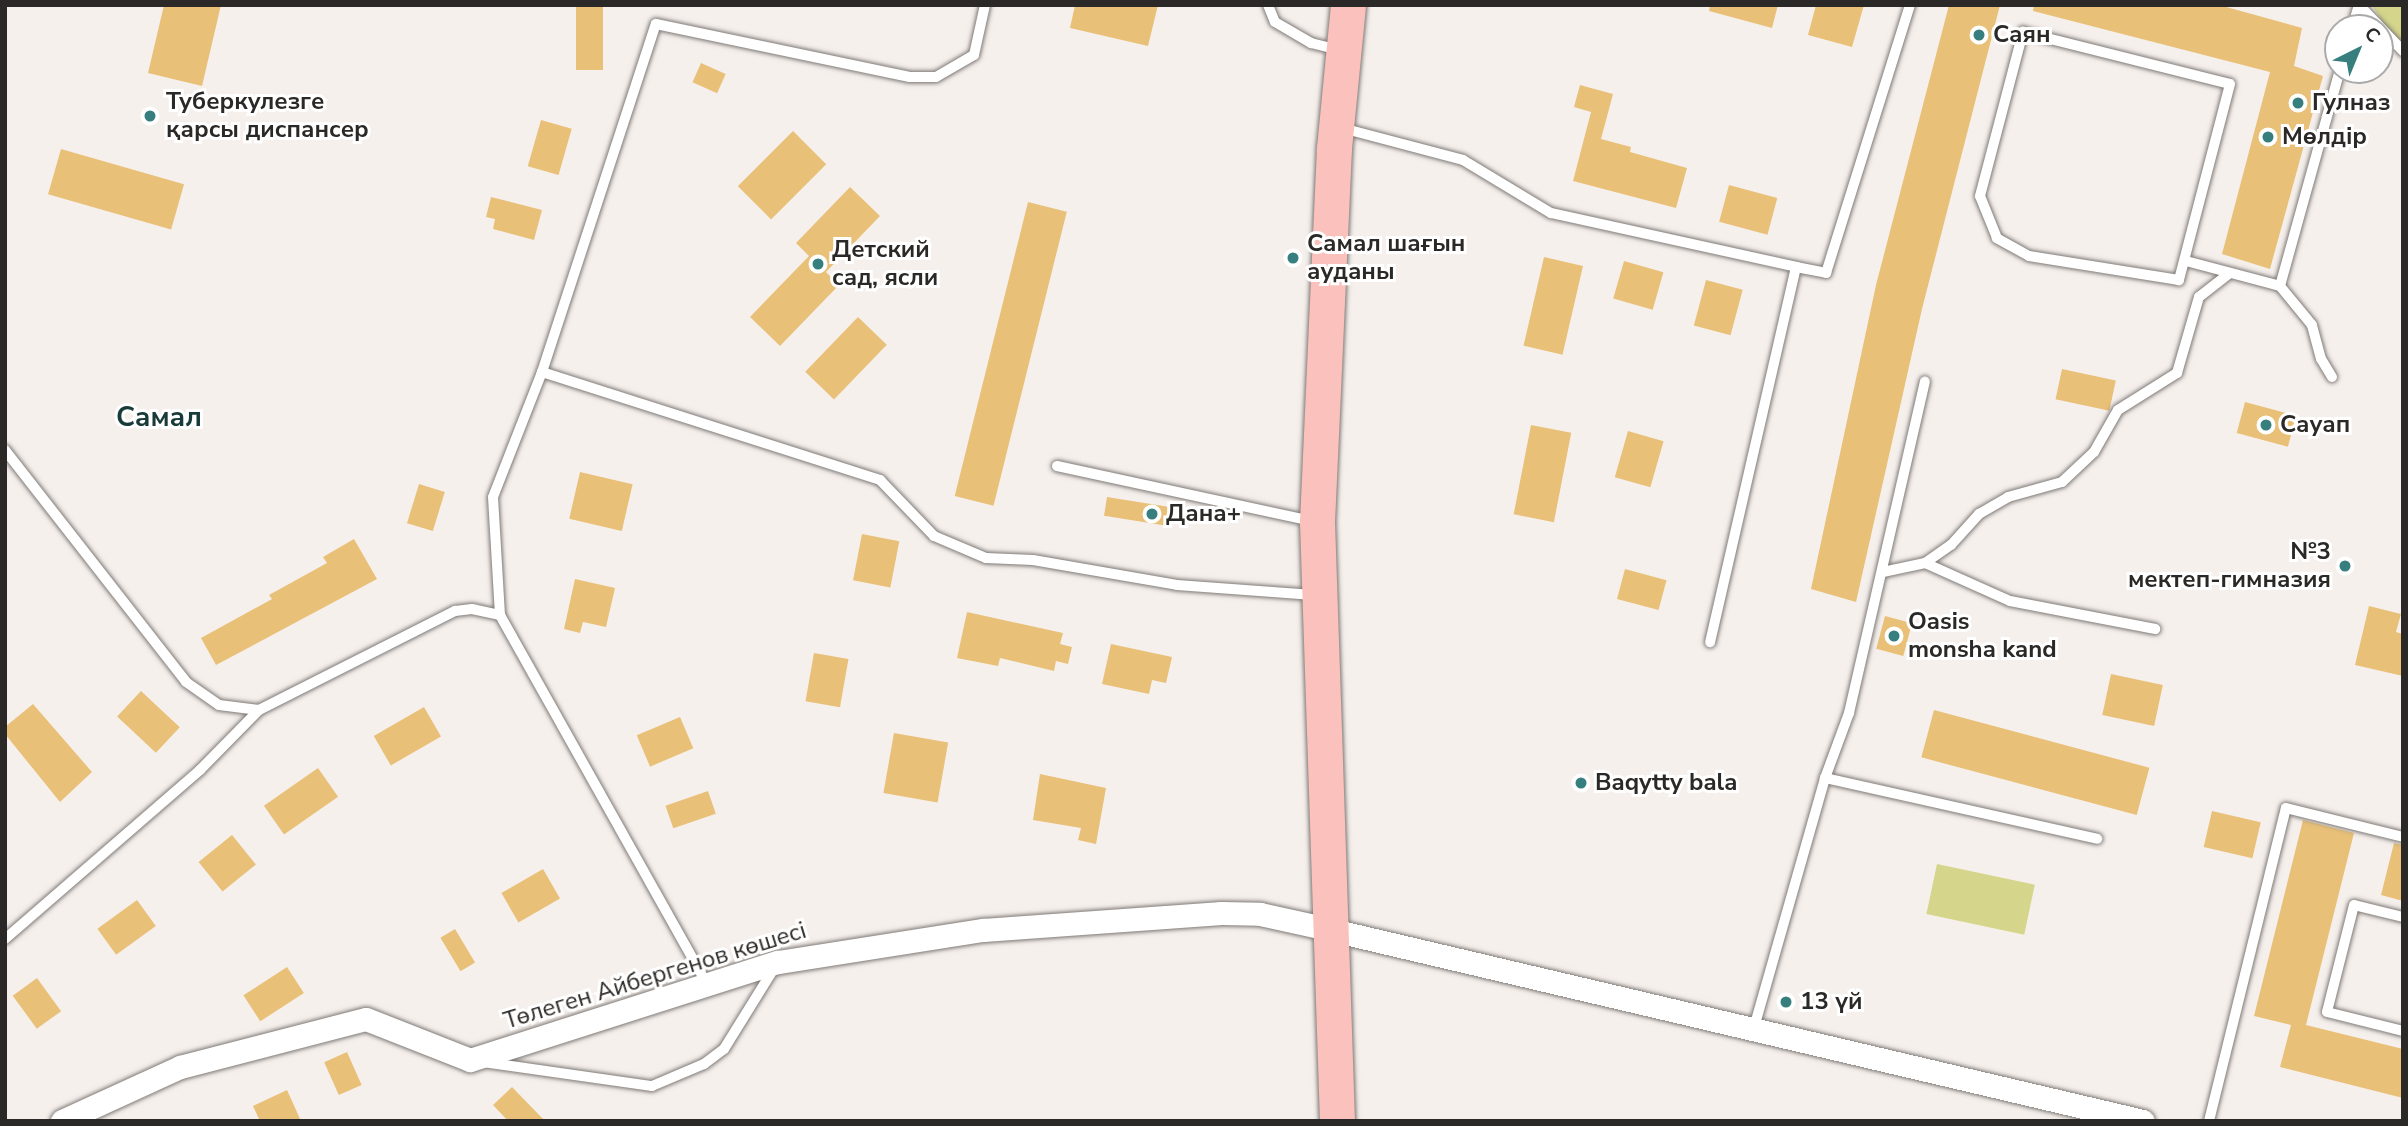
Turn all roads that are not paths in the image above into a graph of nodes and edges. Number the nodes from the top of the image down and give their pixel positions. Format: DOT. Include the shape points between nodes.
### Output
graph roads {
  1 [pos="985,5"];
  2 [pos="1268,5"];
  3 [pos="1348,5"];
  4 [pos="1910,5"];
  5 [pos="2359,5"];
  6 [pos="1343,51"];
  7 [pos="2403,51"];
  8 [pos="2336,84"];
  9 [pos="1336,127"];
  10 [pos="2186,261"];
  11 [pos="1796,267"];
  12 [pos="2230,273"];
  13 [pos="2280,286"];
  14 [pos="542,372"];
  15 [pos="2332,377"];
  16 [pos="1925,382"];
  17 [pos="5,450"];
  18 [pos="1057,466"];
  19 [pos="1317,523"];
  20 [pos="1926,563"];
  21 [pos="1883,572"];
  22 [pos="1321,596"];
  23 [pos="500,615"];
  24 [pos="2155,629"];
  25 [pos="1710,642"];
  26 [pos="259,710"];
  27 [pos="1825,778"];
  28 [pos="2403,837"];
  29 [pos="2097,839"];
  30 [pos="2403,917"];
  31 [pos="1328,929"];
  32 [pos="5,939"];
  33 [pos="778,962"];
  34 [pos="706,984"];
  35 [pos="1753,1031"];
  36 [pos="2403,1031"];
  37 [pos="470,1060"];
  38 [pos="62,1121"];
  39 [pos="1337,1121"];
  40 [pos="2143,1121"];
  41 [pos="2209,1121"];
  1 -- 14 [label="lane" via="974,55 936,77 909,77 656,24"];
  2 -- 6 [label="lane" via="1275,22 1311,43"];
  3 -- 6 [label="main road"];
  4 -- 11 [label="lane" via="1826,273"];
  5 -- 7 [label="lane"];
  6 -- 9 [label="main road"];
  8 -- 13 [label="lane"];
  9 -- 11 [label="lane" via="1463,160 1551,214"];
  9 -- 19 [label="main road"];
  10 -- 10 [label="lane" via="2179,281 2029,256 1997,238 1980,196 2023,32 2230,84"];
  10 -- 12 [label="lane"];
  11 -- 25 [label="lane"];
  12 -- 13 [label="lane"];
  12 -- 20 [label="lane" via="2199,297 2177,373 2118,410 2094,453 2062,482 2008,497 1979,514 1951,545"];
  13 -- 15 [label="lane" via="2312,325 2321,359"];
  14 -- 22 [label="lane" via="880,480 934,536 986,558 1033,560 1177,585"];
  14 -- 23 [label="lane" via="493,497"];
  16 -- 21 [label="lane"];
  17 -- 26 [label="lane" via="187,682 219,705"];
  18 -- 19 [label="lane"];
  19 -- 22 [label="main road"];
  20 -- 21 [label="lane"];
  20 -- 24 [label="lane" via="2010,601"];
  21 -- 27 [label="lane" via="1849,713"];
  22 -- 31 [label="main road"];
  23 -- 26 [label="lane" via="472,609 426,622"];
  23 -- 34 [label="lane"];
  26 -- 32 [label="lane" via="200,770"];
  27 -- 29 [label="lane"];
  27 -- 35 [label="lane"];
  28 -- 41 [label="lane" via="2286,808"];
  30 -- 36 [label="lane" via="2354,905 2327,1012"];
  31 -- 33 [label="street, Төлеген Айбергенов көшесі" via="1260,915 1182,914 983,930"];
  31 -- 35 [label="street, Төлеген Айбергенов көшесі"];
  31 -- 39 [label="main road"];
  33 -- 34 [label="street, Төлеген Айбергенов көшесі"];
  33 -- 37 [label="lane" via="724,1049 704,1064 652,1086"];
  34 -- 37 [label="street, Төлеген Айбергенов көшесі"];
  35 -- 40 [label="street, Төлеген Айбергенов көшесі"];
  37 -- 38 [label="street" via="366,1019 180,1067"];
}
